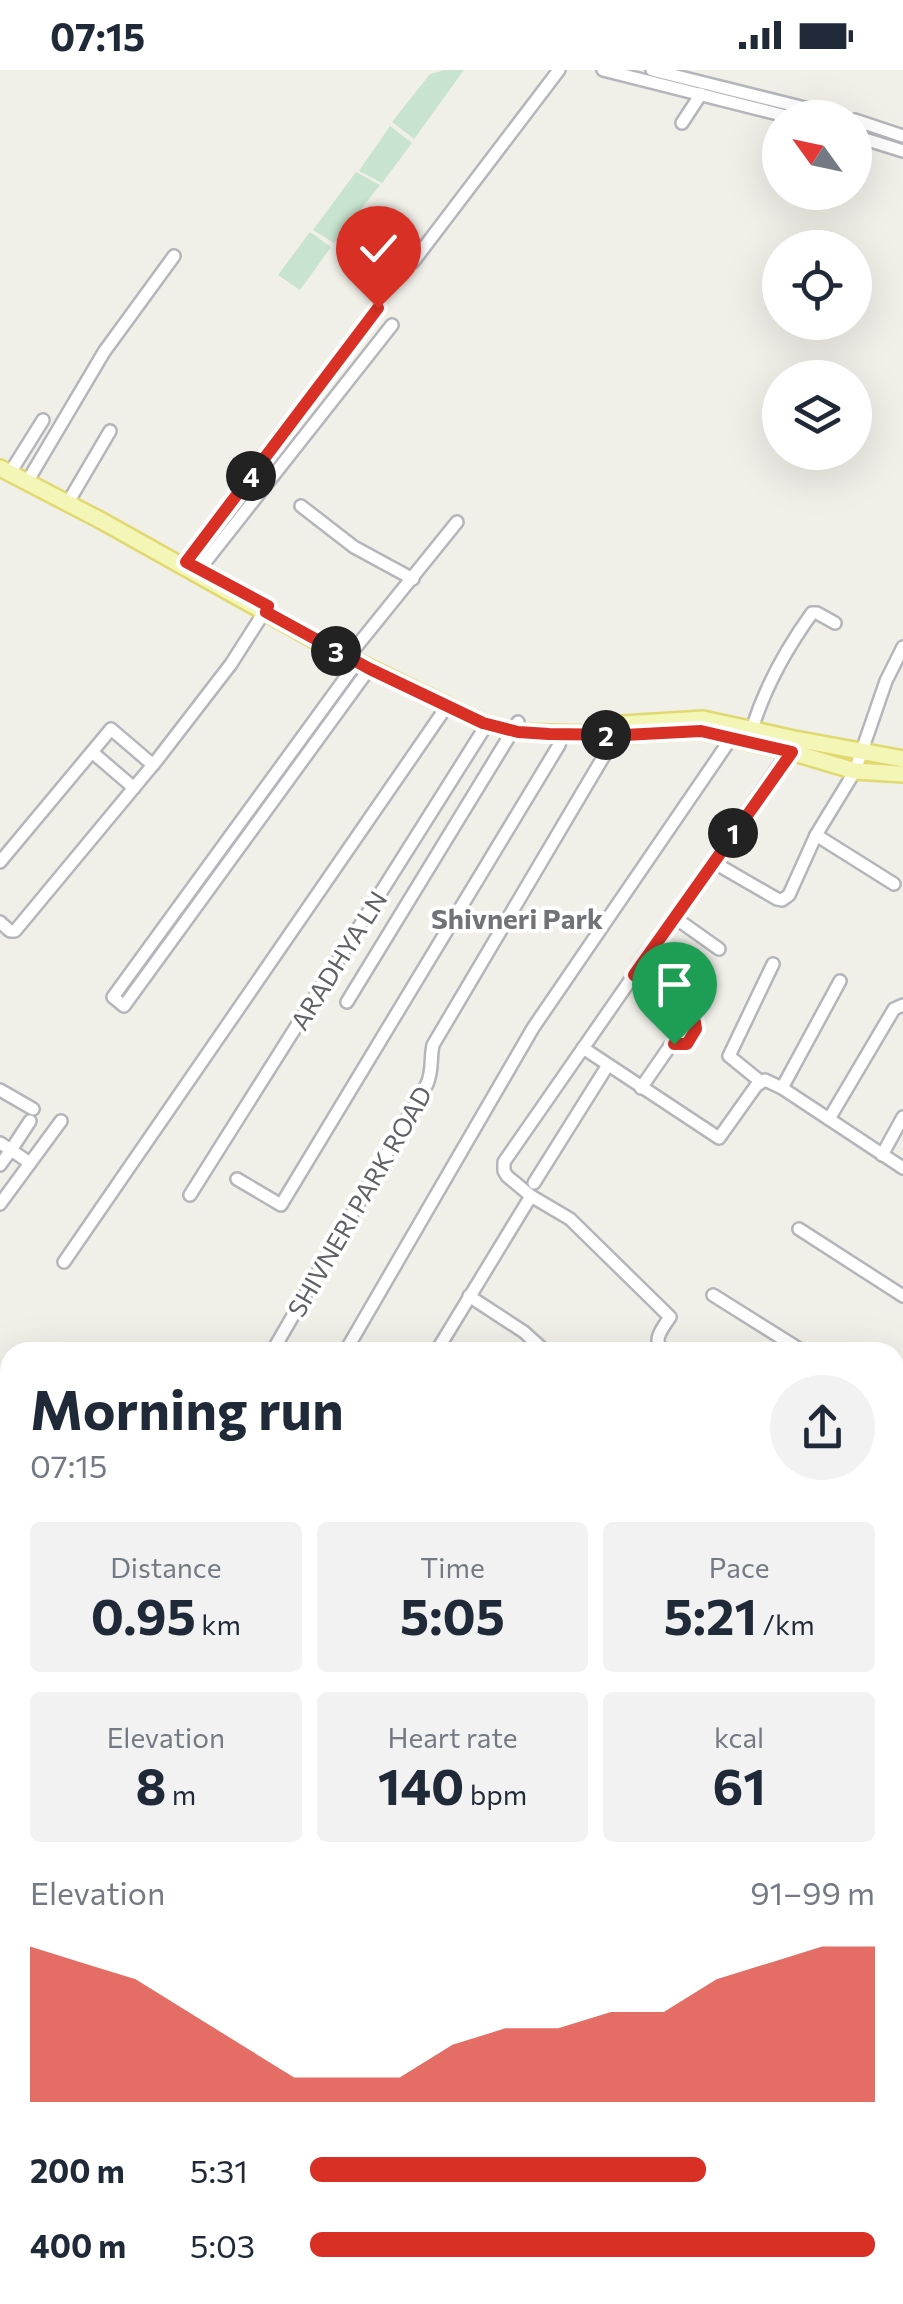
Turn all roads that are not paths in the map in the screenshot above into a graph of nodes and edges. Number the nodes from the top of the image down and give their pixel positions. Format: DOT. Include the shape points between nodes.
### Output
graph roads {
  1 [pos="558,70"];
  2 [pos="603,70"];
  3 [pos="652,70"];
  4 [pos="701,94"];
  5 [pos="773,100"];
  6 [pos="762,110"];
  7 [pos="682,122"];
  8 [pos="872,126"];
  9 [pos="903,136"];
  10 [pos="872,141"];
  11 [pos="903,150"];
  12 [pos="174,256"];
  13 [pos="413,262"];
  14 [pos="378,308"];
  15 [pos="392,324"];
  16 [pos="43,420"];
  17 [pos="110,432"];
  18 [pos="3,467"];
  19 [pos="30,477"];
  20 [pos="70,499"];
  21 [pos="301,506"];
  22 [pos="457,522"];
  23 [pos="191,568"];
  24 [pos="413,579"];
  25 [pos="267,609"];
  26 [pos="835,623"];
  27 [pos="903,647"];
  28 [pos="357,660"];
  29 [pos="346,678"];
  30 [pos="358,686"];
  31 [pos="447,706"];
  32 [pos="487,724"];
  33 [pos="515,727"];
  34 [pos="752,729"];
  35 [pos="562,734"];
  36 [pos="610,735"];
  37 [pos="732,737"];
  38 [pos="794,745"];
  39 [pos="92,752"];
  40 [pos="860,752"];
  41 [pos="903,760"];
  42 [pos="153,765"];
  43 [pos="855,771"];
  44 [pos="903,774"];
  45 [pos="134,788"];
  46 [pos="816,835"];
  47 [pos="0,862"];
  48 [pos="712,862"];
  49 [pos="894,884"];
  50 [pos="674,917"];
  51 [pos="0,922"];
  52 [pos="719,949"];
  53 [pos="773,964"];
  54 [pos="634,975"];
  55 [pos="840,980"];
  56 [pos="347,1002"];
  57 [pos="903,1004"];
  58 [pos="583,1048"];
  59 [pos="608,1065"];
  60 [pos="761,1082"];
  61 [pos="641,1088"];
  62 [pos="782,1088"];
  63 [pos="0,1090"];
  64 [pos="903,1117"];
  65 [pos="61,1120"];
  66 [pos="830,1120"];
  67 [pos="6,1146"];
  68 [pos="882,1155"];
  69 [pos="30,1163"];
  70 [pos="0,1165"];
  71 [pos="903,1168"];
  72 [pos="237,1179"];
  73 [pos="532,1190"];
  74 [pos="190,1195"];
  75 [pos="0,1204"];
  76 [pos="799,1230"];
  77 [pos="64,1262"];
  78 [pos="713,1295"];
  79 [pos="469,1296"];
  80 [pos="903,1296"];
  81 [pos="278,1342"];
  82 [pos="351,1342"];
  83 [pos="442,1342"];
  84 [pos="535,1342"];
  85 [pos="657,1342"];
  86 [pos="788,1342"];
  1 -- 13 [label="street"];
  2 -- 4 [label="street"];
  3 -- 5 [label="street"];
  4 -- 6 [label="street"];
  4 -- 7 [label="street"];
  8 -- 9 [label="street"];
  10 -- 11 [label="street"];
  12 -- 19 [label="street" via="98,360"];
  14 -- 23 [label="street"];
  15 -- 23 [label="street"];
  16 -- 18 [label="street"];
  17 -- 20 [label="street"];
  18 -- 19 [label="main road"];
  18 -- 23 [label="main road"];
  19 -- 20 [label="main road"];
  20 -- 23 [label="main road"];
  21 -- 24 [label="street" via="354,547"];
  22 -- 24 [label="street"];
  23 -- 25 [label="main road"];
  24 -- 28 [label="street"];
  25 -- 28 [label="main road"];
  25 -- 42 [label="street"];
  26 -- 34 [label="street" via="812,613 770,681"];
  27 -- 40 [label="street"];
  28 -- 29 [label="street"];
  28 -- 30 [label="street"];
  28 -- 31 [label="main road"];
  28 -- 33 [label="main road"];
  29 -- 30 [label="street"];
  29 -- 30 [label="street" via="114,997 120,1004"];
  31 -- 32 [label="main road"];
  31 -- 77 [label="street"];
  32 -- 33 [label="main road"];
  32 -- 74 [label="street, ARADHYA LN"];
  33 -- 34 [label="main road" via="703,718"];
  33 -- 35 [label="main road"];
  33 -- 56 [label="street"];
  34 -- 38 [label="main road"];
  35 -- 36 [label="main road"];
  35 -- 72 [label="street" via="281,1205"];
  36 -- 37 [label="main road" via="701,731"];
  36 -- 81 [label="street, SHIVNERI PARK ROAD" via="608,749 433,1045 427,1084"];
  37 -- 38 [label="main road"];
  37 -- 82 [label="street" via="533,1028"];
  38 -- 40 [label="main road"];
  38 -- 43 [label="main road"];
  38 -- 48 [label="street"];
  39 -- 42 [label="street" via="111,729"];
  39 -- 45 [label="street"];
  39 -- 47 [label="street"];
  40 -- 41 [label="main road"];
  40 -- 43 [label="street"];
  42 -- 45 [label="street"];
  43 -- 44 [label="main road"];
  43 -- 46 [label="street"];
  45 -- 51 [label="street" via="14,931"];
  46 -- 48 [label="street" via="782,900"];
  46 -- 49 [label="street"];
  48 -- 50 [label="street"];
  50 -- 52 [label="street"];
  50 -- 54 [label="street"];
  53 -- 60 [label="street" via="729,1056"];
  54 -- 58 [label="street"];
  54 -- 61 [label="street" via="696,1025 687,1044 670,1046"];
  55 -- 62 [label="street"];
  57 -- 66 [label="street"];
  58 -- 59 [label="street"];
  58 -- 73 [label="street" via="504,1162 507,1176"];
  59 -- 61 [label="street"];
  59 -- 73 [label="street"];
  60 -- 61 [label="street" via="719,1138"];
  60 -- 62 [label="street"];
  62 -- 66 [label="street"];
  63 -- 67 [label="street" via="31,1115"];
  64 -- 68 [label="street"];
  65 -- 69 [label="street"];
  66 -- 68 [label="street"];
  67 -- 69 [label="street"];
  67 -- 70 [label="street"];
  68 -- 71 [label="street"];
  69 -- 75 [label="street"];
  73 -- 79 [label="street"];
  73 -- 85 [label="street" via="570,1218 670,1317"];
  76 -- 80 [label="street"];
  78 -- 86 [label="street"];
  79 -- 83 [label="street"];
  79 -- 84 [label="street"];
}
